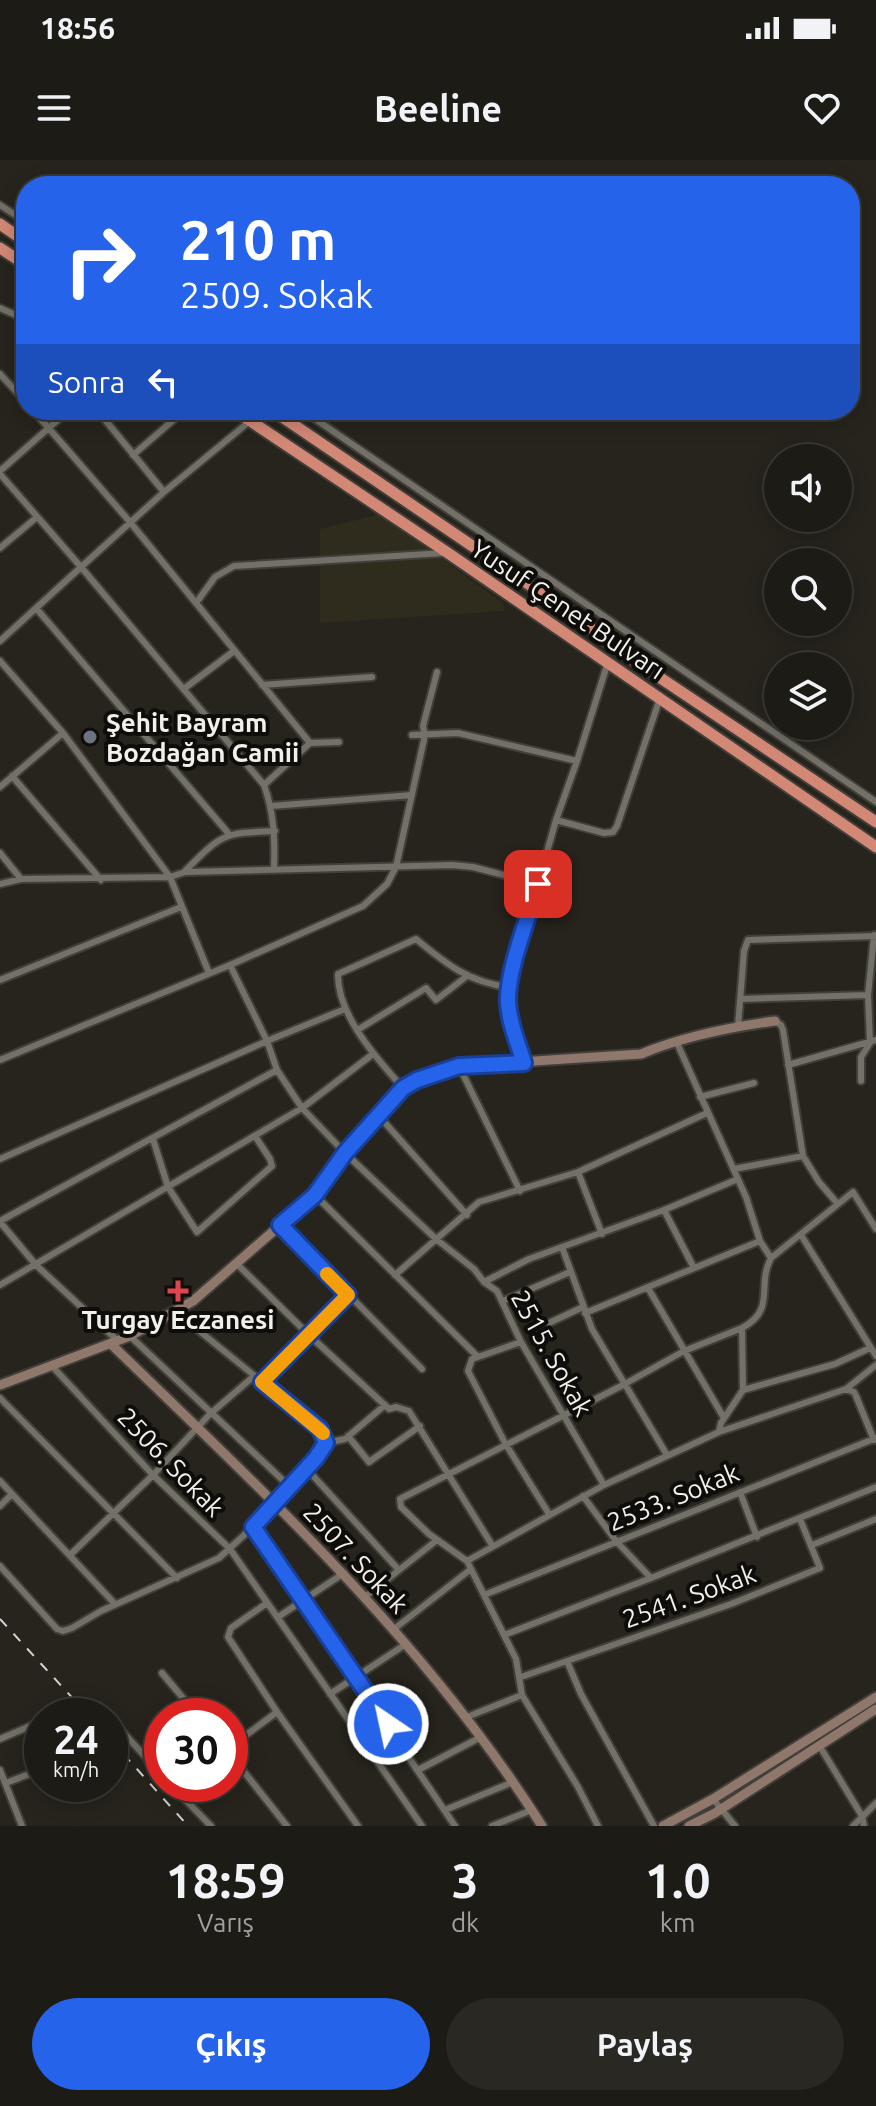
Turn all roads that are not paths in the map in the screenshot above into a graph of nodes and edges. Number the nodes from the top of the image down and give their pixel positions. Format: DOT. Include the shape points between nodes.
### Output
graph roads {
  1 [pos="4,310"];
  2 [pos="0,318"];
  3 [pos="0,374"];
  4 [pos="16,391"];
  5 [pos="42,420"];
  6 [pos="58,420"];
  7 [pos="105,420"];
  8 [pos="173,420"];
  9 [pos="287,420"];
  10 [pos="317,420"];
  11 [pos="250,421"];
  12 [pos="49,428"];
  13 [pos="133,455"];
  14 [pos="0,473"];
  15 [pos="164,492"];
  16 [pos="37,517"];
  17 [pos="130,522"];
  18 [pos="0,548"];
  19 [pos="448,553"];
  20 [pos="81,567"];
  21 [pos="196,603"];
  22 [pos="36,608"];
  23 [pos="0,641"];
  24 [pos="234,651"];
  25 [pos="0,661"];
  26 [pos="608,662"];
  27 [pos="437,672"];
  28 [pos="372,677"];
  29 [pos="262,685"];
  30 [pos="185,688"];
  31 [pos="660,698"];
  32 [pos="63,733"];
  33 [pos="412,735"];
  34 [pos="425,735"];
  35 [pos="339,742"];
  36 [pos="310,743"];
  37 [pos="577,761"];
  38 [pos="12,776"];
  39 [pos="264,785"];
  40 [pos="0,787"];
  41 [pos="412,795"];
  42 [pos="876,802"];
  43 [pos="271,806"];
  44 [pos="556,820"];
  45 [pos="876,822"];
  46 [pos="275,831"];
  47 [pos="229,834"];
  48 [pos="876,847"];
  49 [pos="0,853"];
  50 [pos="396,867"];
  51 [pos="274,868"];
  52 [pos="185,872"];
  53 [pos="170,877"];
  54 [pos="21,879"];
  55 [pos="101,880"];
  56 [pos="0,884"];
  57 [pos="538,884"];
  58 [pos="181,907"];
  59 [pos="875,934"];
  60 [pos="230,965"];
  61 [pos="209,973"];
  62 [pos="467,976"];
  63 [pos="0,980"];
  64 [pos="509,987"];
  65 [pos="868,995"];
  66 [pos="740,999"];
  67 [pos="345,1009"];
  68 [pos="775,1021"];
  69 [pos="738,1026"];
  70 [pos="359,1029"];
  71 [pos="267,1041"];
  72 [pos="873,1041"];
  73 [pos="677,1043"];
  74 [pos="373,1054"];
  75 [pos="0,1060"];
  76 [pos="524,1063"];
  77 [pos="788,1065"];
  78 [pos="459,1066"];
  79 [pos="277,1070"];
  80 [pos="861,1081"];
  81 [pos="754,1083"];
  82 [pos="403,1088"];
  83 [pos="700,1097"];
  84 [pos="302,1108"];
  85 [pos="707,1113"];
  86 [pos="379,1116"];
  87 [pos="255,1136"];
  88 [pos="153,1139"];
  89 [pos="345,1153"];
  90 [pos="803,1156"];
  91 [pos="0,1159"];
  92 [pos="734,1169"];
  93 [pos="578,1172"];
  94 [pos="738,1179"];
  95 [pos="168,1187"];
  96 [pos="520,1191"];
  97 [pos="315,1195"];
  98 [pos="837,1203"];
  99 [pos="664,1210"];
  100 [pos="467,1215"];
  101 [pos="0,1222"];
  102 [pos="280,1225"];
  103 [pos="876,1229"];
  104 [pos="602,1234"];
  105 [pos="801,1235"];
  106 [pos="436,1239"];
  107 [pos="760,1241"];
  108 [pos="562,1247"];
  109 [pos="771,1258"];
  110 [pos="237,1264"];
  111 [pos="36,1265"];
  112 [pos="694,1268"];
  113 [pos="570,1272"];
  114 [pos="395,1275"];
  115 [pos="484,1282"];
  116 [pos="0,1285"];
  117 [pos="648,1288"];
  118 [pos="348,1295"];
  119 [pos="503,1301"];
  120 [pos="584,1310"];
  121 [pos="176,1312"];
  122 [pos="549,1323"];
  123 [pos="742,1328"];
  124 [pos="308,1334"];
  125 [pos="130,1336"];
  126 [pos="115,1342"];
  127 [pos="521,1342"];
  128 [pos="870,1348"];
  129 [pos="684,1351"];
  130 [pos="876,1356"];
  131 [pos="478,1357"];
  132 [pos="876,1365"];
  133 [pos="52,1366"];
  134 [pos="422,1369"];
  135 [pos="254,1376"];
  136 [pos="262,1382"];
  137 [pos="0,1385"];
  138 [pos="623,1385"];
  139 [pos="846,1389"];
  140 [pos="743,1390"];
  141 [pos="0,1398"];
  142 [pos="385,1405"];
  143 [pos="210,1414"];
  144 [pos="562,1414"];
  145 [pos="724,1418"];
  146 [pos="420,1426"];
  147 [pos="197,1427"];
  148 [pos="719,1432"];
  149 [pos="348,1436"];
  150 [pos="875,1440"];
  151 [pos="326,1443"];
  152 [pos="505,1443"];
  153 [pos="667,1455"];
  154 [pos="306,1468"];
  155 [pos="448,1473"];
  156 [pos="153,1475"];
  157 [pos="0,1481"];
  158 [pos="604,1485"];
  159 [pos="289,1486"];
  160 [pos="876,1487"];
  161 [pos="740,1492"];
  162 [pos="12,1494"];
  163 [pos="583,1496"];
  164 [pos="274,1503"];
  165 [pos="0,1506"];
  166 [pos="113,1513"];
  167 [pos="549,1514"];
  168 [pos="800,1519"];
  169 [pos="876,1519"];
  170 [pos="253,1527"];
  171 [pos="757,1537"];
  172 [pos="437,1540"];
  173 [pos="616,1541"];
  174 [pos="492,1545"];
  175 [pos="812,1545"];
  176 [pos="230,1549"];
  177 [pos="70,1555"];
  178 [pos="467,1561"];
  179 [pos="0,1566"];
  180 [pos="398,1569"];
  181 [pos="471,1569"];
  182 [pos="344,1573"];
  183 [pos="177,1578"];
  184 [pos="651,1578"];
  185 [pos="484,1595"];
  186 [pos="365,1597"];
  187 [pos="305,1600"];
  188 [pos="267,1603"];
  189 [pos="115,1604"];
  190 [pos="278,1617"];
  191 [pos="394,1629"];
  192 [pos="504,1635"];
  193 [pos="406,1644"];
  194 [pos="567,1661"];
  195 [pos="162,1673"];
  196 [pos="521,1677"];
  197 [pos="357,1678"];
  198 [pos="330,1694"];
  199 [pos="522,1695"];
  200 [pos="876,1697"];
  201 [pos="183,1698"];
  202 [pos="277,1712"];
  203 [pos="875,1713"];
  204 [pos="467,1717"];
  205 [pos="24,1729"];
  206 [pos="248,1734"];
  207 [pos="481,1737"];
  208 [pos="128,1738"];
  209 [pos="0,1739"];
  210 [pos="819,1745"];
  211 [pos="144,1755"];
  212 [pos="0,1770"];
  213 [pos="418,1770"];
  214 [pos="24,1776"];
  215 [pos="248,1777"];
  216 [pos="513,1782"];
  217 [pos="6,1783"];
  218 [pos="713,1799"];
  219 [pos="189,1802"];
  220 [pos="876,1803"];
  221 [pos="722,1808"];
  222 [pos="445,1810"];
  223 [pos="532,1810"];
  224 [pos="862,1816"];
  225 [pos="22,1826"];
  226 [pos="211,1826"];
  227 [pos="287,1826"];
  228 [pos="358,1826"];
  229 [pos="422,1826"];
  230 [pos="455,1826"];
  231 [pos="492,1826"];
  232 [pos="542,1826"];
  233 [pos="598,1826"];
  234 [pos="654,1826"];
  235 [pos="663,1826"];
  236 [pos="689,1826"];
  237 [pos="735,1826"];
  238 [pos="853,1826"];
  239 [pos="864,1826"];
  1 -- 2 [label="street"];
  3 -- 4 [label="street"];
  5 -- 12 [label="street"];
  6 -- 12 [label="street"];
  7 -- 13 [label="street"];
  8 -- 13 [label="street"];
  9 -- 45 [label="highway, Yusuf Çenet Bulvarı"];
  10 -- 42 [label="street"];
  11 -- 15 [label="street"];
  11 -- 19 [label="highway, Yusuf Çenet Bulvarı"];
  12 -- 14 [label="street"];
  12 -- 17 [label="street"];
  13 -- 15 [label="street"];
  14 -- 16 [label="street"];
  15 -- 17 [label="street"];
  16 -- 18 [label="street"];
  16 -- 20 [label="street"];
  17 -- 20 [label="street"];
  17 -- 21 [label="street"];
  19 -- 21 [label="street" via="234,566 215,577"];
  19 -- 26 [label="highway, Yusuf Çenet Bulvarı"];
  20 -- 22 [label="street"];
  20 -- 30 [label="street"];
  21 -- 24 [label="street"];
  22 -- 23 [label="street"];
  22 -- 47 [label="street"];
  24 -- 29 [label="street"];
  24 -- 30 [label="street"];
  25 -- 32 [label="street"];
  26 -- 31 [label="highway, Yusuf Çenet Bulvarı"];
  26 -- 37 [label="street"];
  27 -- 34 [label="street"];
  28 -- 29 [label="street"];
  29 -- 36 [label="street"];
  30 -- 39 [label="street"];
  31 -- 44 [label="street" via="613,832"];
  31 -- 48 [label="highway, Yusuf Çenet Bulvarı"];
  32 -- 38 [label="street"];
  32 -- 53 [label="street"];
  33 -- 34 [label="street"];
  34 -- 37 [label="street" via="458,733"];
  34 -- 41 [label="street"];
  35 -- 36 [label="street"];
  36 -- 39 [label="street"];
  37 -- 44 [label="street"];
  38 -- 40 [label="street"];
  38 -- 55 [label="street"];
  39 -- 43 [label="street"];
  41 -- 43 [label="street"];
  41 -- 50 [label="street"];
  43 -- 46 [label="street"];
  44 -- 57 [label="street"];
  46 -- 47 [label="street"];
  46 -- 51 [label="street"];
  47 -- 52 [label="street"];
  49 -- 54 [label="street"];
  50 -- 51 [label="street"];
  50 -- 57 [label="street" via="473,867"];
  50 -- 60 [label="street" via="387,884 363,906"];
  51 -- 52 [label="street"];
  52 -- 53 [label="street"];
  53 -- 55 [label="street"];
  53 -- 58 [label="street"];
  54 -- 55 [label="street"];
  54 -- 56 [label="street"];
  57 -- 64 [label="street"];
  58 -- 61 [label="street"];
  58 -- 63 [label="street"];
  59 -- 65 [label="street"];
  59 -- 66 [label="street" via="748,940"];
  60 -- 61 [label="street"];
  60 -- 71 [label="street, 2515. Sokak"];
  61 -- 75 [label="street"];
  62 -- 64 [label="street"];
  62 -- 67 [label="street" via="416,939 338,974"];
  62 -- 70 [label="street" via="436,1000 426,988"];
  64 -- 76 [label="street" via="513,1029"];
  65 -- 66 [label="street"];
  65 -- 72 [label="street"];
  66 -- 69 [label="street"];
  67 -- 70 [label="street"];
  67 -- 71 [label="street"];
  68 -- 69 [label="street"];
  68 -- 77 [label="street" via="783,1030"];
  69 -- 73 [label="street"];
  70 -- 74 [label="street"];
  71 -- 79 [label="street, 2515. Sokak"];
  71 -- 91 [label="street"];
  72 -- 77 [label="street"];
  72 -- 80 [label="street" via="861,1057"];
  73 -- 76 [label="street" via="641,1054"];
  73 -- 83 [label="street"];
  74 -- 82 [label="street"];
  74 -- 84 [label="street"];
  76 -- 78 [label="street"];
  77 -- 90 [label="street"];
  78 -- 82 [label="street"];
  78 -- 96 [label="street"];
  79 -- 84 [label="street, 2515. Sokak"];
  79 -- 88 [label="street"];
  81 -- 83 [label="street"];
  82 -- 86 [label="street"];
  83 -- 85 [label="street"];
  84 -- 87 [label="street"];
  84 -- 89 [label="street, 2515. Sokak"];
  85 -- 92 [label="street"];
  85 -- 93 [label="street"];
  86 -- 89 [label="street"];
  86 -- 100 [label="street"];
  87 -- 95 [label="street"];
  87 -- 95 [label="street" via="272,1166 197,1232"];
  88 -- 95 [label="street"];
  88 -- 101 [label="street"];
  89 -- 97 [label="street"];
  89 -- 106 [label="street, 2515. Sokak"];
  90 -- 92 [label="street"];
  90 -- 98 [label="street"];
  92 -- 94 [label="street"];
  93 -- 96 [label="street"];
  93 -- 104 [label="street"];
  94 -- 99 [label="street"];
  94 -- 107 [label="street"];
  95 -- 111 [label="street"];
  96 -- 100 [label="street" via="479,1202"];
  97 -- 102 [label="street"];
  97 -- 114 [label="street"];
  98 -- 103 [label="street" via="853,1192"];
  98 -- 105 [label="street"];
  99 -- 104 [label="street"];
  99 -- 112 [label="street"];
  100 -- 106 [label="street"];
  101 -- 111 [label="street"];
  102 -- 110 [label="street"];
  102 -- 118 [label="street"];
  104 -- 108 [label="street"];
  105 -- 109 [label="street"];
  105 -- 128 [label="street"];
  106 -- 114 [label="street"];
  106 -- 115 [label="street, 2515. Sokak"];
  107 -- 109 [label="street"];
  107 -- 112 [label="street"];
  108 -- 113 [label="street"];
  108 -- 115 [label="street"];
  109 -- 123 [label="street" via="762,1309"];
  110 -- 121 [label="street"];
  110 -- 124 [label="street"];
  111 -- 116 [label="street"];
  111 -- 126 [label="street"];
  112 -- 117 [label="street"];
  113 -- 119 [label="street"];
  113 -- 120 [label="street"];
  114 -- 131 [label="street"];
  115 -- 119 [label="street, 2515. Sokak"];
  117 -- 120 [label="street"];
  117 -- 129 [label="street"];
  118 -- 124 [label="street"];
  118 -- 134 [label="street"];
  119 -- 127 [label="street, 2515. Sokak"];
  120 -- 122 [label="street"];
  120 -- 138 [label="street"];
  121 -- 125 [label="street"];
  121 -- 135 [label="street"];
  123 -- 129 [label="street"];
  123 -- 140 [label="street"];
  124 -- 136 [label="street"];
  124 -- 142 [label="street"];
  125 -- 126 [label="street"];
  125 -- 143 [label="street"];
  126 -- 133 [label="street"];
  126 -- 147 [label="street, 2507. Sokak"];
  127 -- 131 [label="street"];
  127 -- 144 [label="street, 2515. Sokak"];
  128 -- 130 [label="street"];
  128 -- 140 [label="street" via="835,1364"];
  129 -- 138 [label="street"];
  129 -- 145 [label="street"];
  131 -- 152 [label="street" via="469,1362 468,1371"];
  132 -- 139 [label="street"];
  133 -- 137 [label="street"];
  133 -- 156 [label="street, 2506. Sokak"];
  135 -- 136 [label="street"];
  135 -- 143 [label="street"];
  136 -- 151 [label="street" via="320,1429"];
  138 -- 144 [label="street"];
  138 -- 153 [label="street"];
  139 -- 148 [label="street"];
  139 -- 150 [label="street" via="854,1392"];
  140 -- 145 [label="street"];
  141 -- 166 [label="street"];
  142 -- 146 [label="street" via="409,1411"];
  142 -- 149 [label="street"];
  143 -- 147 [label="street"];
  143 -- 159 [label="street"];
  144 -- 152 [label="street"];
  144 -- 158 [label="street, 2515. Sokak"];
  145 -- 148 [label="street"];
  146 -- 149 [label="street" via="369,1462"];
  146 -- 155 [label="street"];
  147 -- 156 [label="street"];
  147 -- 164 [label="street, 2507. Sokak"];
  148 -- 153 [label="street"];
  149 -- 151 [label="street"];
  150 -- 161 [label="street, 2533. Sokak"];
  151 -- 154 [label="street"];
  152 -- 155 [label="street"];
  152 -- 167 [label="street"];
  153 -- 158 [label="street"];
  154 -- 159 [label="street"];
  154 -- 180 [label="street"];
  155 -- 172 [label="street" via="400,1499 401,1507"];
  155 -- 174 [label="street"];
  156 -- 166 [label="street"];
  156 -- 176 [label="street, 2506. Sokak"];
  157 -- 162 [label="street"];
  158 -- 163 [label="street"];
  159 -- 164 [label="street"];
  160 -- 168 [label="street"];
  161 -- 171 [label="street"];
  161 -- 173 [label="street, 2533. Sokak"];
  162 -- 165 [label="street"];
  162 -- 177 [label="street"];
  163 -- 167 [label="street"];
  163 -- 173 [label="street"];
  164 -- 170 [label="street"];
  164 -- 182 [label="street, 2507. Sokak"];
  166 -- 177 [label="street"];
  166 -- 183 [label="street"];
  167 -- 174 [label="street"];
  168 -- 171 [label="street"];
  168 -- 175 [label="street"];
  169 -- 175 [label="street"];
  170 -- 176 [label="street"];
  170 -- 187 [label="street"];
  171 -- 184 [label="street"];
  172 -- 178 [label="street"];
  172 -- 180 [label="street"];
  173 -- 184 [label="street"];
  173 -- 185 [label="street, 2533. Sokak"];
  174 -- 178 [label="street"];
  175 -- 194 [label="street, 2541. Sokak" via="820,1568"];
  176 -- 183 [label="street"];
  176 -- 188 [label="street, 2506. Sokak"];
  177 -- 189 [label="street"];
  178 -- 181 [label="street"];
  179 -- 189 [label="street" via="63,1631"];
  180 -- 186 [label="street"];
  181 -- 185 [label="street"];
  181 -- 191 [label="street"];
  182 -- 186 [label="street, 2507. Sokak"];
  182 -- 187 [label="street"];
  183 -- 189 [label="street"];
  184 -- 192 [label="street"];
  185 -- 192 [label="street"];
  186 -- 191 [label="street, 2507. Sokak"];
  187 -- 190 [label="street"];
  187 -- 197 [label="street"];
  188 -- 190 [label="street, 2506. Sokak"];
  188 -- 202 [label="street" via="231,1628 228,1637"];
  190 -- 198 [label="street, 2506. Sokak"];
  191 -- 193 [label="street, 2507. Sokak"];
  192 -- 196 [label="street"];
  193 -- 197 [label="street"];
  193 -- 204 [label="street, 2507. Sokak"];
  194 -- 196 [label="street, 2541. Sokak"];
  194 -- 234 [label="street"];
  195 -- 201 [label="street"];
  196 -- 199 [label="street"];
  197 -- 198 [label="street"];
  197 -- 213 [label="street"];
  198 -- 229 [label="street, 2506. Sokak"];
  199 -- 204 [label="street"];
  199 -- 233 [label="street"];
  200 -- 218 [label="street"];
  202 -- 206 [label="street"];
  202 -- 228 [label="street"];
  203 -- 210 [label="street"];
  204 -- 207 [label="street, 2507. Sokak"];
  205 -- 209 [label="street"];
  207 -- 213 [label="street"];
  207 -- 216 [label="street, 2507. Sokak"];
  208 -- 211 [label="street"];
  210 -- 221 [label="street"];
  210 -- 224 [label="street"];
  212 -- 217 [label="street"];
  213 -- 222 [label="street"];
  214 -- 217 [label="street"];
  215 -- 227 [label="street"];
  216 -- 222 [label="street"];
  216 -- 223 [label="street, 2507. Sokak"];
  217 -- 225 [label="street"];
  218 -- 221 [label="street"];
  218 -- 235 [label="street"];
  219 -- 226 [label="street"];
  220 -- 224 [label="street"];
  221 -- 236 [label="street"];
  221 -- 237 [label="street"];
  222 -- 230 [label="street"];
  223 -- 231 [label="street"];
  223 -- 232 [label="street, 2507. Sokak"];
  224 -- 238 [label="street"];
  224 -- 239 [label="street"];
}
